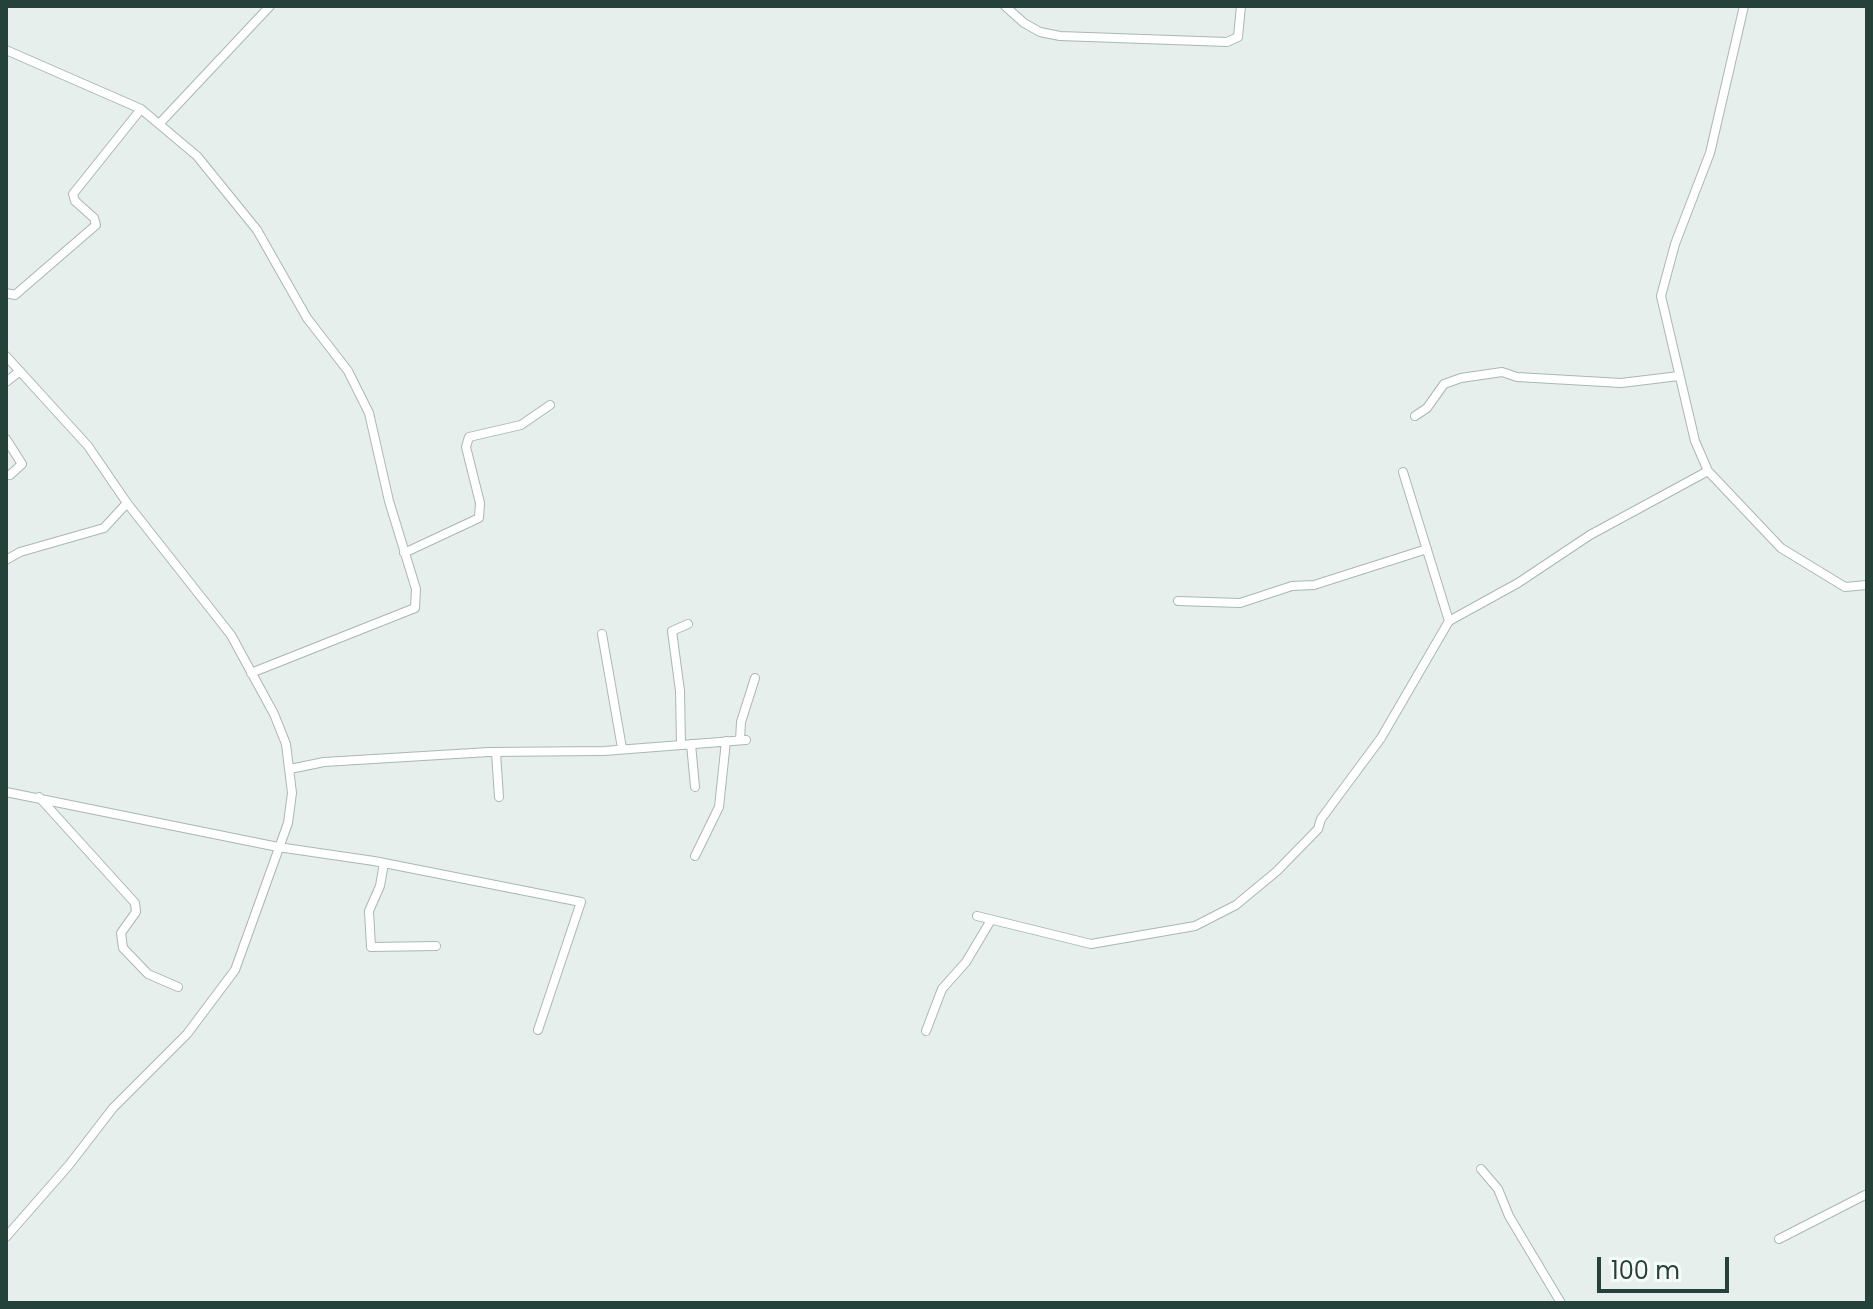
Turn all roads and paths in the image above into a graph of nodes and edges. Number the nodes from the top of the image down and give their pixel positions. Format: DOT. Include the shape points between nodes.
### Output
graph roads {
  1 [pos="270,6"];
  2 [pos="1005,6"];
  3 [pos="1241,6"];
  4 [pos="1744,6"];
  5 [pos="6,50"];
  6 [pos="141,109"];
  7 [pos="161,122"];
  8 [pos="6,293"];
  9 [pos="6,356"];
  10 [pos="20,371"];
  11 [pos="1679,376"];
  12 [pos="6,382"];
  13 [pos="550,405"];
  14 [pos="1415,416"];
  15 [pos="6,439"];
  16 [pos="1708,471"];
  17 [pos="1403,472"];
  18 [pos="10,475"];
  19 [pos="127,503"];
  20 [pos="1427,549"];
  21 [pos="404,553"];
  22 [pos="6,560"];
  23 [pos="1867,585"];
  24 [pos="1178,601"];
  25 [pos="1449,621"];
  26 [pos="688,624"];
  27 [pos="602,634"];
  28 [pos="251,673"];
  29 [pos="755,678"];
  30 [pos="726,741"];
  31 [pos="686,744"];
  32 [pos="622,748"];
  33 [pos="496,753"];
  34 [pos="290,769"];
  35 [pos="695,787"];
  36 [pos="6,792"];
  37 [pos="38,797"];
  38 [pos="499,797"];
  39 [pos="278,847"];
  40 [pos="695,856"];
  41 [pos="384,863"];
  42 [pos="977,916"];
  43 [pos="991,920"];
  44 [pos="436,946"];
  45 [pos="178,987"];
  46 [pos="538,1030"];
  47 [pos="926,1031"];
  48 [pos="1481,1169"];
  49 [pos="1867,1194"];
  50 [pos="6,1237"];
  51 [pos="1779,1239"];
  52 [pos="1561,1303"];
  1 -- 7 [label="street"];
  2 -- 3 [label="street" via="1032,27 1060,36 1227,42 1238,37"];
  4 -- 11 [label="street" via="1710,153 1661,296"];
  5 -- 6 [label="street"];
  6 -- 7 [label="street"];
  6 -- 8 [label="street" via="73,194 96,225 15,295"];
  7 -- 21 [label="street" via="197,156 257,230 307,318 348,371 369,413"];
  9 -- 10 [label="street"];
  10 -- 12 [label="street"];
  10 -- 19 [label="street" via="88,446"];
  11 -- 14 [label="street" via="1621,383 1502,372 1461,378 1444,384"];
  11 -- 16 [label="street"];
  13 -- 21 [label="street" via="521,425 469,437 466,447 479,518"];
  15 -- 18 [label="street" via="22,464"];
  16 -- 23 [label="street" via="1781,548 1845,587"];
  16 -- 25 [label="street"];
  17 -- 20 [label="street"];
  19 -- 22 [label="street" via="104,528"];
  19 -- 28 [label="street" via="219,618"];
  20 -- 24 [label="street" via="1240,603"];
  20 -- 25 [label="street"];
  21 -- 28 [label="street" via="416,589 415,608"];
  25 -- 43 [label="street" via="1391,723 1318,829 1236,905 1195,926 1091,944"];
  26 -- 31 [label="street" via="672,631"];
  27 -- 32 [label="street"];
  28 -- 34 [label="street" via="274,714"];
  29 -- 30 [label="street" via="741,722 743,740"];
  30 -- 31 [label="street"];
  30 -- 40 [label="street" via="719,807"];
  31 -- 32 [label="street"];
  31 -- 35 [label="street"];
  32 -- 33 [label="street"];
  33 -- 34 [label="street" via="324,762"];
  33 -- 38 [label="street"];
  34 -- 39 [label="street" via="288,823"];
  36 -- 37 [label="street"];
  37 -- 39 [label="street"];
  37 -- 45 [label="street" via="135,903 136,912 121,933 129,956 148,974"];
  39 -- 41 [label="street"];
  39 -- 50 [label="street" via="235,970 187,1034 113,1108"];
  41 -- 44 [label="street" via="369,911 371,947"];
  41 -- 46 [label="street" via="581,902"];
  42 -- 43 [label="street"];
  43 -- 47 [label="street" via="942,989"];
  48 -- 52 [label="street" via="1498,1189"];
  49 -- 51 [label="street"];
}
